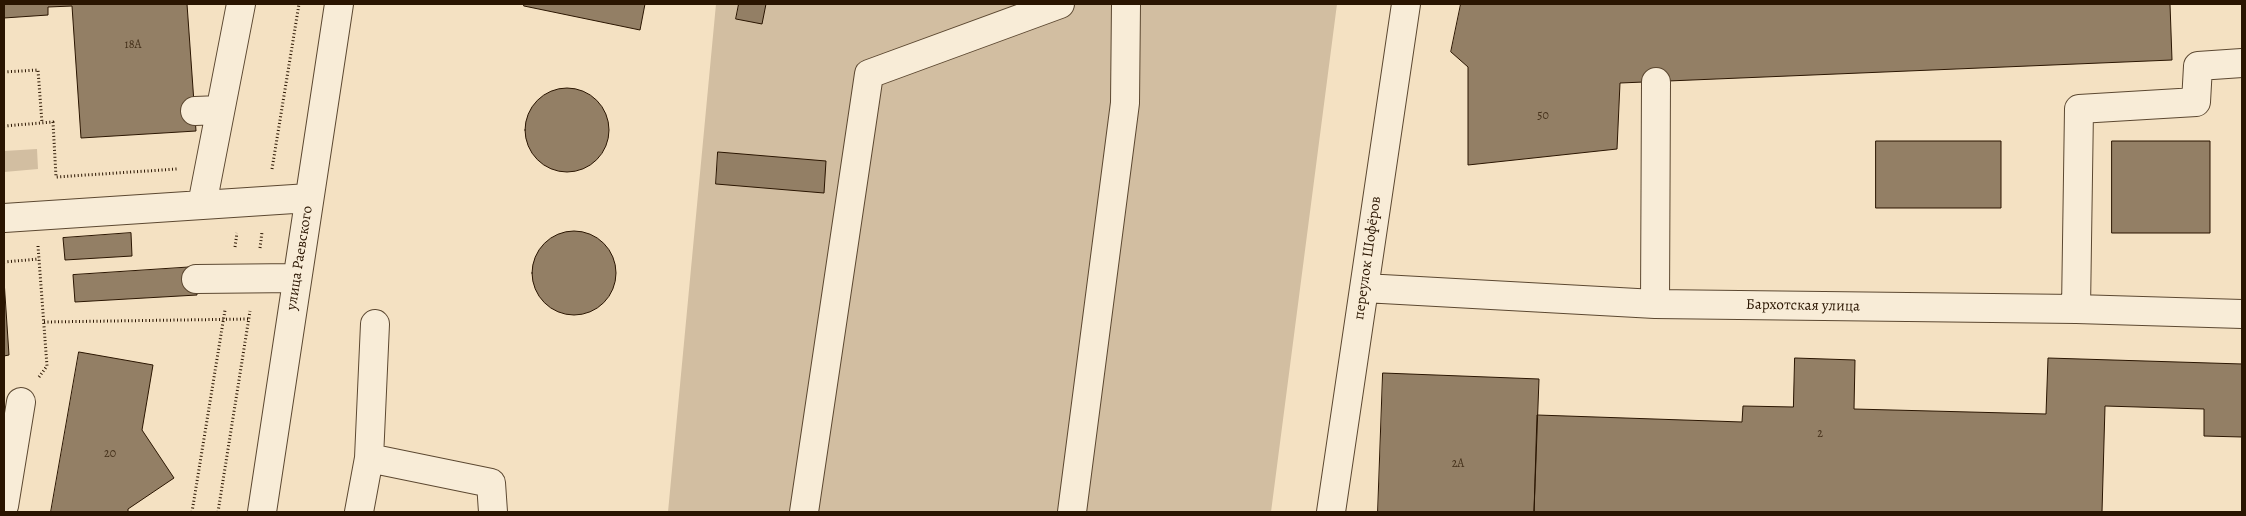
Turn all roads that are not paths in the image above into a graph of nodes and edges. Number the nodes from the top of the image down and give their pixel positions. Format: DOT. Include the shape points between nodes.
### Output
graph roads {
  1 [pos="241,4"];
  2 [pos="339,4"];
  3 [pos="1060,4"];
  4 [pos="1126,4"];
  5 [pos="1406,4"];
  6 [pos="2242,63"];
  7 [pos="1656,82"];
  8 [pos="309,198"];
  9 [pos="202,205"];
  10 [pos="4,218"];
  11 [pos="297,278"];
  12 [pos="196,279"];
  13 [pos="1364,288"];
  14 [pos="1655,304"];
  15 [pos="2076,309"];
  16 [pos="2242,314"];
  17 [pos="375,324"];
  18 [pos="22,402"];
  19 [pos="369,458"];
  20 [pos="4,506"];
  21 [pos="262,512"];
  22 [pos="359,512"];
  23 [pos="493,512"];
  24 [pos="804,512"];
  25 [pos="1072,512"];
  26 [pos="1332,512"];
  1 -- 9 [label="street" via="207,111 209,167"];
  2 -- 8 [label="street, улица Раевского"];
  3 -- 24 [label="street" via="869,74"];
  4 -- 25 [label="street" via="1125,103"];
  5 -- 13 [label="street, переулок Шофёров"];
  6 -- 15 [label="street" via="2198,66 2196,102 2079,108"];
  7 -- 14 [label="street"];
  8 -- 9 [label="street"];
  8 -- 11 [label="street, улица Раевского"];
  9 -- 10 [label="street"];
  11 -- 12 [label="street"];
  11 -- 21 [label="street, улица Раевского"];
  13 -- 14 [label="street, Бархотская улица"];
  13 -- 26 [label="street, переулок Шофёров"];
  14 -- 15 [label="street, Бархотская улица"];
  15 -- 16 [label="street, Бархотская улица"];
  17 -- 19 [label="street"];
  18 -- 20 [label="street"];
  19 -- 22 [label="street"];
  19 -- 23 [label="street" via="491,483"];
}
